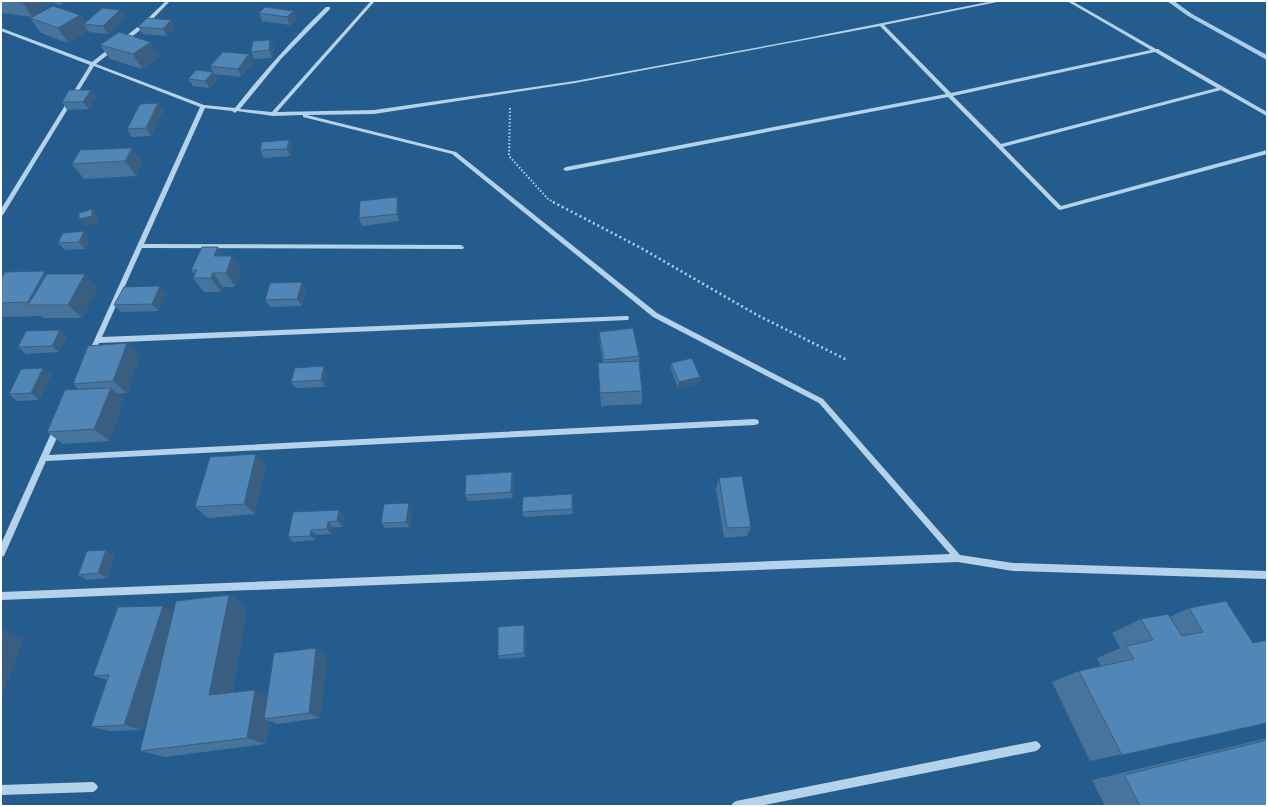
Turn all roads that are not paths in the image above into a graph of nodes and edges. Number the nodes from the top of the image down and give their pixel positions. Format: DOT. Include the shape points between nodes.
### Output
graph roads {
  1 [pos="168,1"];
  2 [pos="373,1"];
  3 [pos="1000,1"];
  4 [pos="1069,1"];
  5 [pos="328,8"];
  6 [pos="881,25"];
  7 [pos="1,29"];
  8 [pos="1157,50"];
  9 [pos="93,64"];
  10 [pos="1222,88"];
  11 [pos="950,94"];
  12 [pos="203,106"];
  13 [pos="235,111"];
  14 [pos="295,113"];
  15 [pos="273,114"];
  16 [pos="1267,114"];
  17 [pos="1000,146"];
  18 [pos="1267,152"];
  19 [pos="566,169"];
  20 [pos="1,214"];
  21 [pos="140,246"];
  22 [pos="461,247"];
  23 [pos="626,318"];
  24 [pos="98,340"];
  25 [pos="88,361"];
  26 [pos="755,422"];
  27 [pos="60,424"];
  28 [pos="44,458"];
  29 [pos="1,554"];
  30 [pos="958,558"];
  31 [pos="1267,575"];
  32 [pos="1,596"];
  33 [pos="1036,746"];
  34 [pos="93,787"];
  35 [pos="1,790"];
  36 [pos="736,806"];
  1 -- 9 [label="street" via="146,23"];
  2 -- 15 [label="street"];
  3 -- 6 [label="street"];
  4 -- 8 [label="street"];
  5 -- 13 [label="street" via="263,75"];
  6 -- 11 [label="street"];
  6 -- 14 [label="street" via="575,82 374,112"];
  7 -- 9 [label="street"];
  8 -- 10 [label="street"];
  8 -- 11 [label="street"];
  9 -- 12 [label="street"];
  9 -- 20 [label="street"];
  10 -- 16 [label="street"];
  10 -- 17 [label="street"];
  11 -- 17 [label="street"];
  11 -- 19 [label="street"];
  12 -- 13 [label="street"];
  12 -- 21 [label="street"];
  13 -- 15 [label="street"];
  14 -- 15 [label="street"];
  14 -- 30 [label="street" via="454,153 655,315 821,400"];
  17 -- 18 [label="street" via="1060,208"];
  21 -- 22 [label="street"];
  21 -- 24 [label="street"];
  23 -- 24 [label="street"];
  24 -- 25 [label="street"];
  26 -- 28 [label="street"];
  27 -- 28 [label="street"];
  28 -- 29 [label="street"];
  30 -- 31 [label="street" via="1013,567"];
  30 -- 32 [label="street"];
  33 -- 36 [label="street"];
  34 -- 35 [label="street"];
}
